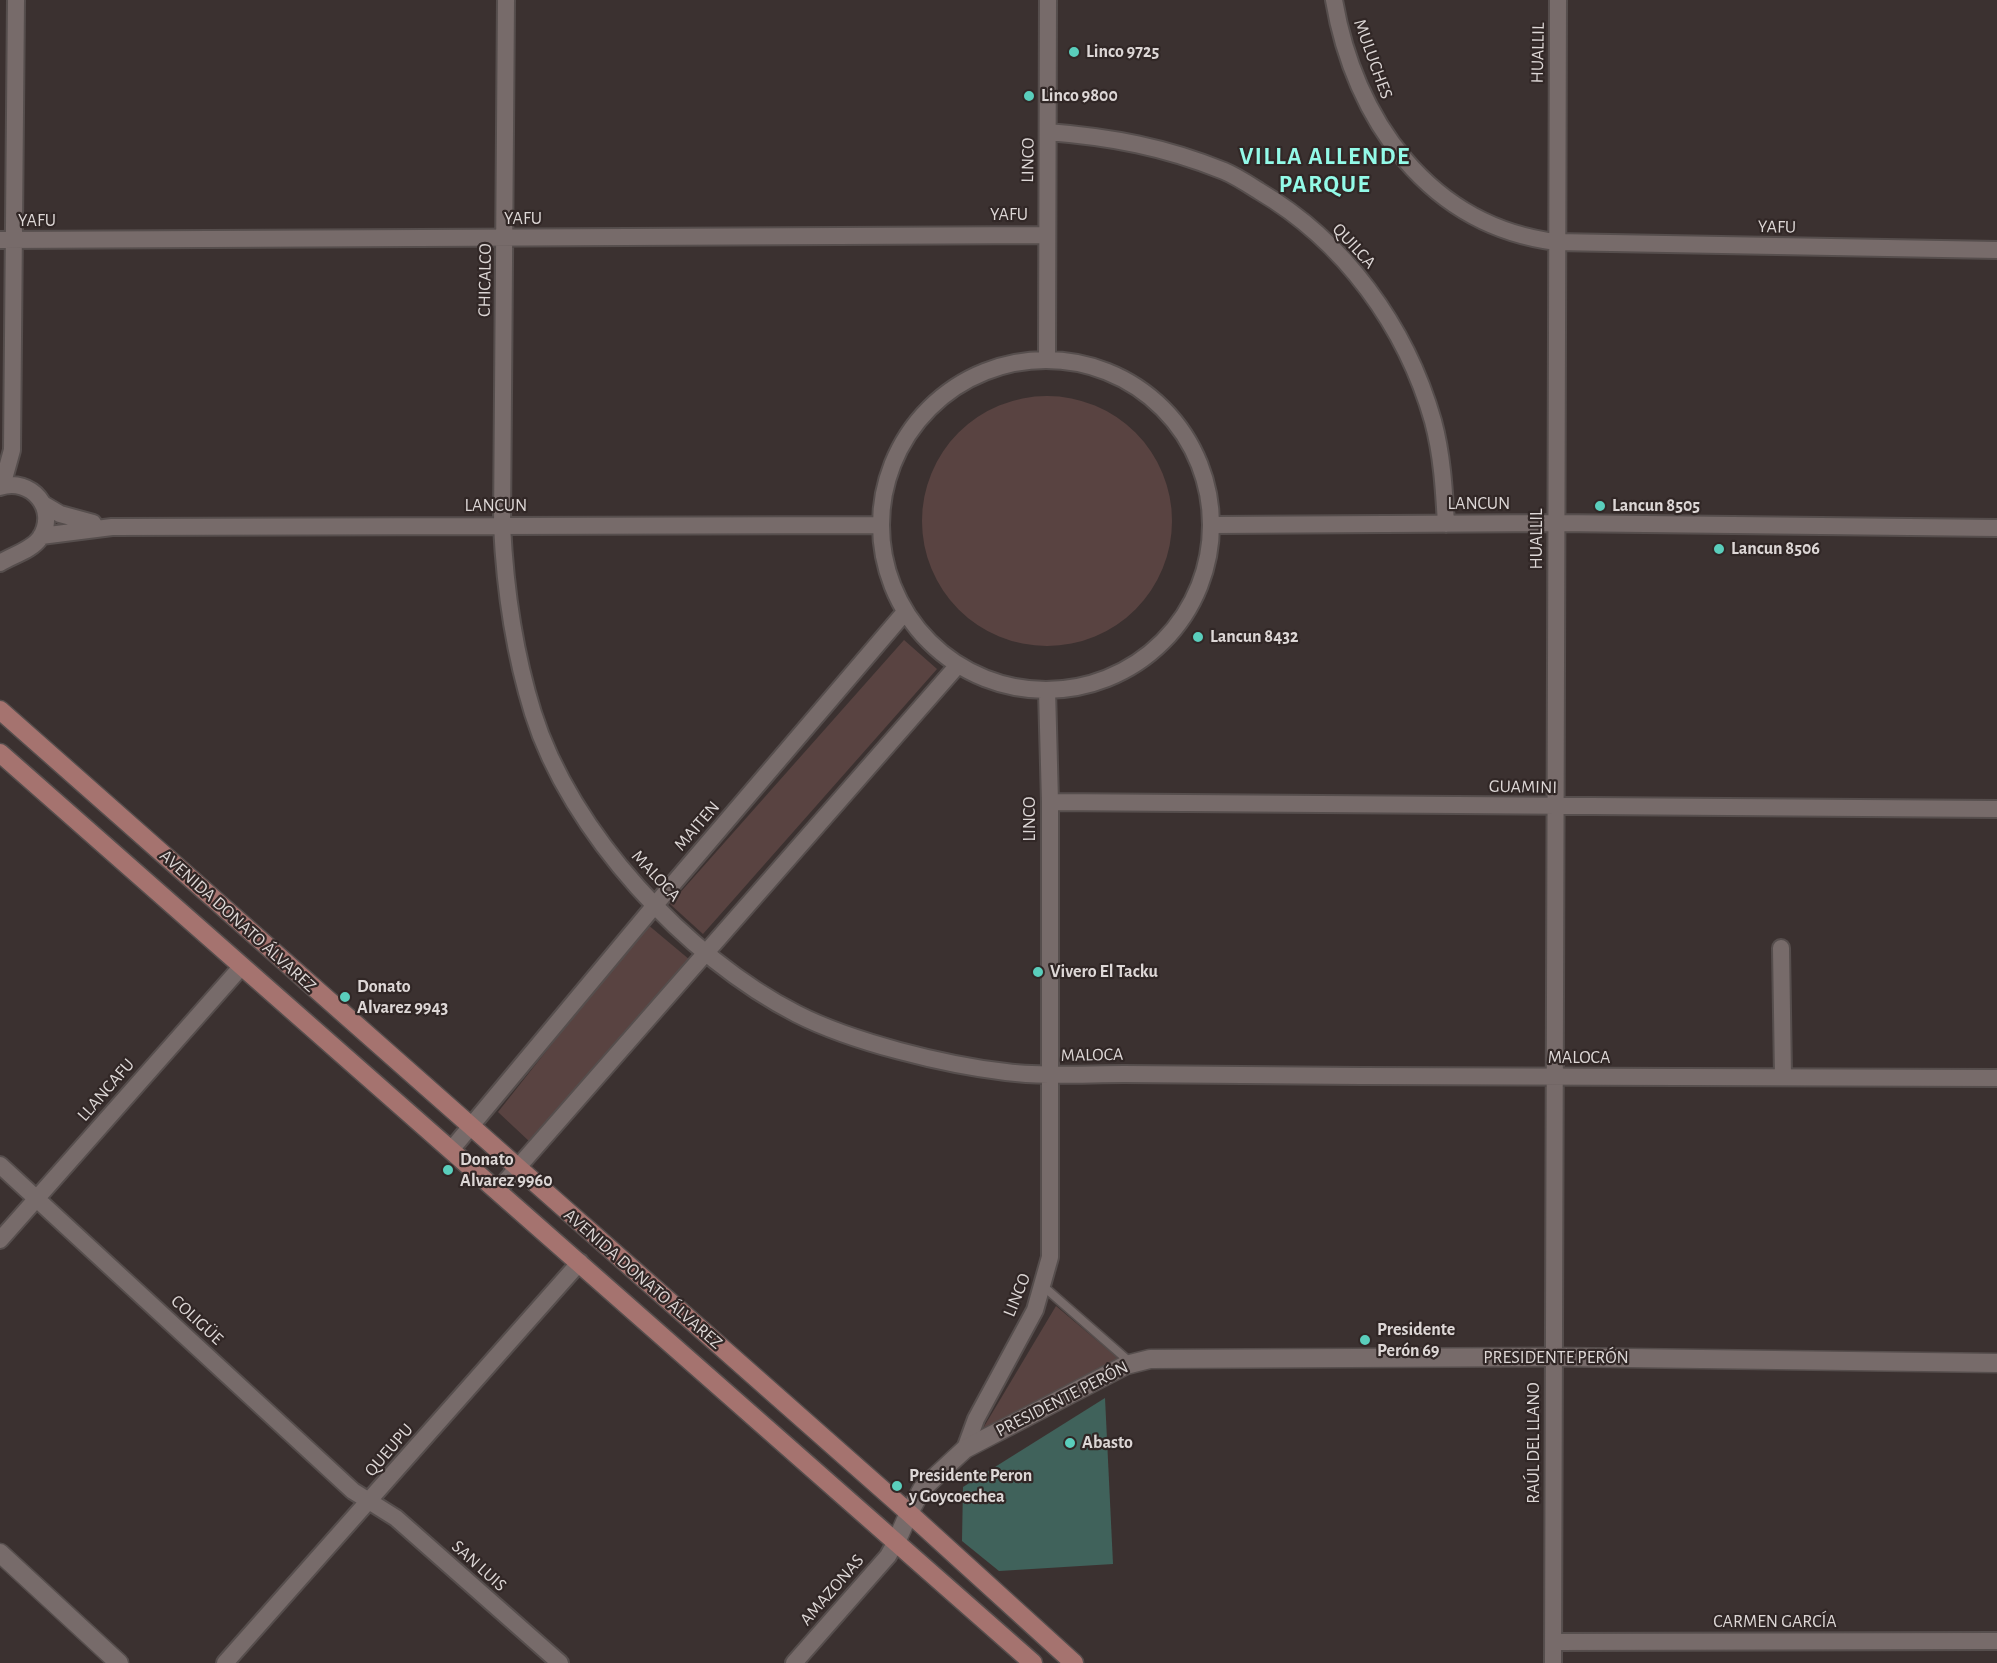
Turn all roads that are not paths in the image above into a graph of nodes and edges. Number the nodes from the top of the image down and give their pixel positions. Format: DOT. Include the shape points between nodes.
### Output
graph roads {
  1 [pos="16,0"];
  2 [pos="506,0"];
  3 [pos="1048,0"];
  4 [pos="1334,0"];
  5 [pos="1558,0"];
  6 [pos="1048,132"];
  7 [pos="1047,235"];
  8 [pos="505,238"];
  9 [pos="7,240"];
  10 [pos="1556,242"];
  11 [pos="1997,250"];
  12 [pos="1047,357"];
  13 [pos="12,450"];
  14 [pos="1,486"];
  15 [pos="38,497"];
  16 [pos="1446,524"];
  17 [pos="1557,524"];
  18 [pos="502,525"];
  19 [pos="880,525"];
  20 [pos="1213,525"];
  21 [pos="112,527"];
  22 [pos="1997,528"];
  23 [pos="41,536"];
  24 [pos="0,550"];
  25 [pos="18,552"];
  26 [pos="0,563"];
  27 [pos="905,612"];
  28 [pos="958,665"];
  29 [pos="1047,690"];
  30 [pos="0,710"];
  31 [pos="0,753"];
  32 [pos="1050,802"];
  33 [pos="1557,807"];
  34 [pos="1997,809"];
  35 [pos="654,905"];
  36 [pos="1781,948"];
  37 [pos="705,952"];
  38 [pos="242,966"];
  39 [pos="1050,1075"];
  40 [pos="1783,1076"];
  41 [pos="1556,1078"];
  42 [pos="1997,1078"];
  43 [pos="471,1128"];
  44 [pos="451,1150"];
  45 [pos="0,1165"];
  46 [pos="516,1168"];
  47 [pos="498,1190"];
  48 [pos="36,1199"];
  49 [pos="0,1240"];
  50 [pos="580,1262"];
  51 [pos="1043,1286"];
  52 [pos="1554,1357"];
  53 [pos="1132,1363"];
  54 [pos="1997,1363"];
  55 [pos="965,1449"];
  56 [pos="369,1502"];
  57 [pos="909,1513"];
  58 [pos="897,1540"];
  59 [pos="0,1553"];
  60 [pos="1997,1641"];
  61 [pos="1553,1642"];
  62 [pos="119,1663"];
  63 [pos="225,1663"];
  64 [pos="560,1663"];
  65 [pos="794,1663"];
  66 [pos="1034,1663"];
  67 [pos="1074,1663"];
  68 [pos="1553,1663"];
  1 -- 9 [label="street"];
  2 -- 8 [label="street, CHICALCO"];
  3 -- 6 [label="street, LINCO"];
  4 -- 10 [label="street, MULUCHES" via="1347,55 1365,102 1391,146 1423,179 1465,210 1522,238"];
  5 -- 10 [label="street, HUALLIL"];
  6 -- 7 [label="street, LINCO"];
  6 -- 16 [label="street, QUILCA" via="1139,143 1226,171 1285,206 1332,248 1361,280 1394,328 1415,369 1441,458"];
  7 -- 8 [label="street, YAFU"];
  7 -- 12 [label="street, LINCO"];
  8 -- 9 [label="street, YAFU"];
  8 -- 18 [label="street, CHICALCO"];
  9 -- 13 [label="street"];
  10 -- 11 [label="street, YAFU"];
  10 -- 17 [label="street, HUALLIL"];
  12 -- 19 [label="street" via="999,366 960,383 927,410 902,444 890,473"];
  12 -- 20 [label="street" via="1085,364 1127,380 1162,406 1190,440 1207,481"];
  13 -- 14 [label="street"];
  13 -- 15 [label="street"];
  14 -- 15 [label="street, LANCUN" via="23,486"];
  15 -- 21 [label="street, LANCUN" via="75,520"];
  15 -- 23 [label="street" via="46,515"];
  16 -- 17 [label="street, LANCUN"];
  16 -- 20 [label="street, LANCUN"];
  17 -- 22 [label="street, LANCUN"];
  17 -- 33 [label="street, HUALLIL"];
  18 -- 19 [label="street, LANCUN"];
  18 -- 21 [label="street, LANCUN"];
  18 -- 35 [label="street, MALOCA" via="509,609 519,662 546,747 572,799 607,851"];
  19 -- 27 [label="street" via="883,556"];
  20 -- 29 [label="street" via="1208,562 1195,597 1175,629 1148,655 1116,674 1081,686"];
  21 -- 23 [label="street, LANCUN"];
  23 -- 25 [label="street, LANCUN" via="35,544"];
  24 -- 25 [label="street"];
  25 -- 26 [label="street, LANCUN"];
  27 -- 28 [label="street" via="928,641"];
  27 -- 35 [label="street, MAITEN"];
  28 -- 29 [label="street" via="1014,687"];
  28 -- 37 [label="street"];
  29 -- 32 [label="street, LINCO"];
  30 -- 43 [label="main road, AVENIDA DONATO ÁLVAREZ"];
  31 -- 38 [label="main road, AVENIDA DONATO ÁLVAREZ"];
  32 -- 33 [label="street, GUAMINI"];
  32 -- 39 [label="street, LINCO"];
  33 -- 34 [label="street, GUAMINI"];
  33 -- 41 [label="street, HUALLIL"];
  35 -- 37 [label="street, MALOCA"];
  35 -- 43 [label="street, MAITEN"];
  36 -- 40 [label="street"];
  37 -- 39 [label="street, MALOCA" via="771,1000 834,1030 970,1066"];
  37 -- 46 [label="street"];
  38 -- 44 [label="main road, AVENIDA DONATO ÁLVAREZ"];
  38 -- 48 [label="street, LLANCAFU"];
  39 -- 41 [label="street, MALOCA"];
  39 -- 51 [label="street, LINCO" via="1050,1257"];
  40 -- 41 [label="street, MALOCA"];
  40 -- 42 [label="street, MALOCA"];
  41 -- 52 [label="street, RAÚL DEL LLANO"];
  43 -- 44 [label="street, MAITEN"];
  43 -- 46 [label="main road, AVENIDA DONATO ÁLVAREZ"];
  44 -- 47 [label="main road, AVENIDA DONATO ÁLVAREZ"];
  45 -- 48 [label="street, COLIGÜE"];
  46 -- 47 [label="street"];
  46 -- 57 [label="main road, AVENIDA DONATO ÁLVAREZ"];
  47 -- 50 [label="main road, AVENIDA DONATO ÁLVAREZ"];
  48 -- 49 [label="street, LLANCAFU"];
  48 -- 56 [label="street, COLIGÜE"];
  50 -- 56 [label="street, QUEUPU"];
  50 -- 58 [label="main road, AVENIDA DONATO ÁLVAREZ"];
  51 -- 53 [label="lane"];
  51 -- 55 [label="street, LINCO" via="1035,1310 976,1419"];
  52 -- 53 [label="main road, PRESIDENTE PERÓN" via="1176,1358"];
  52 -- 54 [label="main road, PRESIDENTE PERÓN"];
  52 -- 61 [label="street, RAÚL DEL LLANO"];
  53 -- 55 [label="main road, PRESIDENTE PERÓN"];
  55 -- 57 [label="main road, PRESIDENTE PERÓN" via="922,1489"];
  56 -- 63 [label="street, QUEUPU"];
  56 -- 64 [label="street, SAN LUIS" via="396,1518"];
  57 -- 58 [label="main road, PRESIDENTE PERÓN"];
  57 -- 67 [label="main road, AVENIDA DONATO ÁLVAREZ"];
  58 -- 65 [label="street, AMAZONAS" via="888,1556"];
  58 -- 66 [label="main road, AVENIDA DONATO ÁLVAREZ"];
  59 -- 62 [label="main road"];
  60 -- 61 [label="street, CARMEN GARCÍA"];
  61 -- 68 [label="street, RAÚL DEL LLANO"];
}
